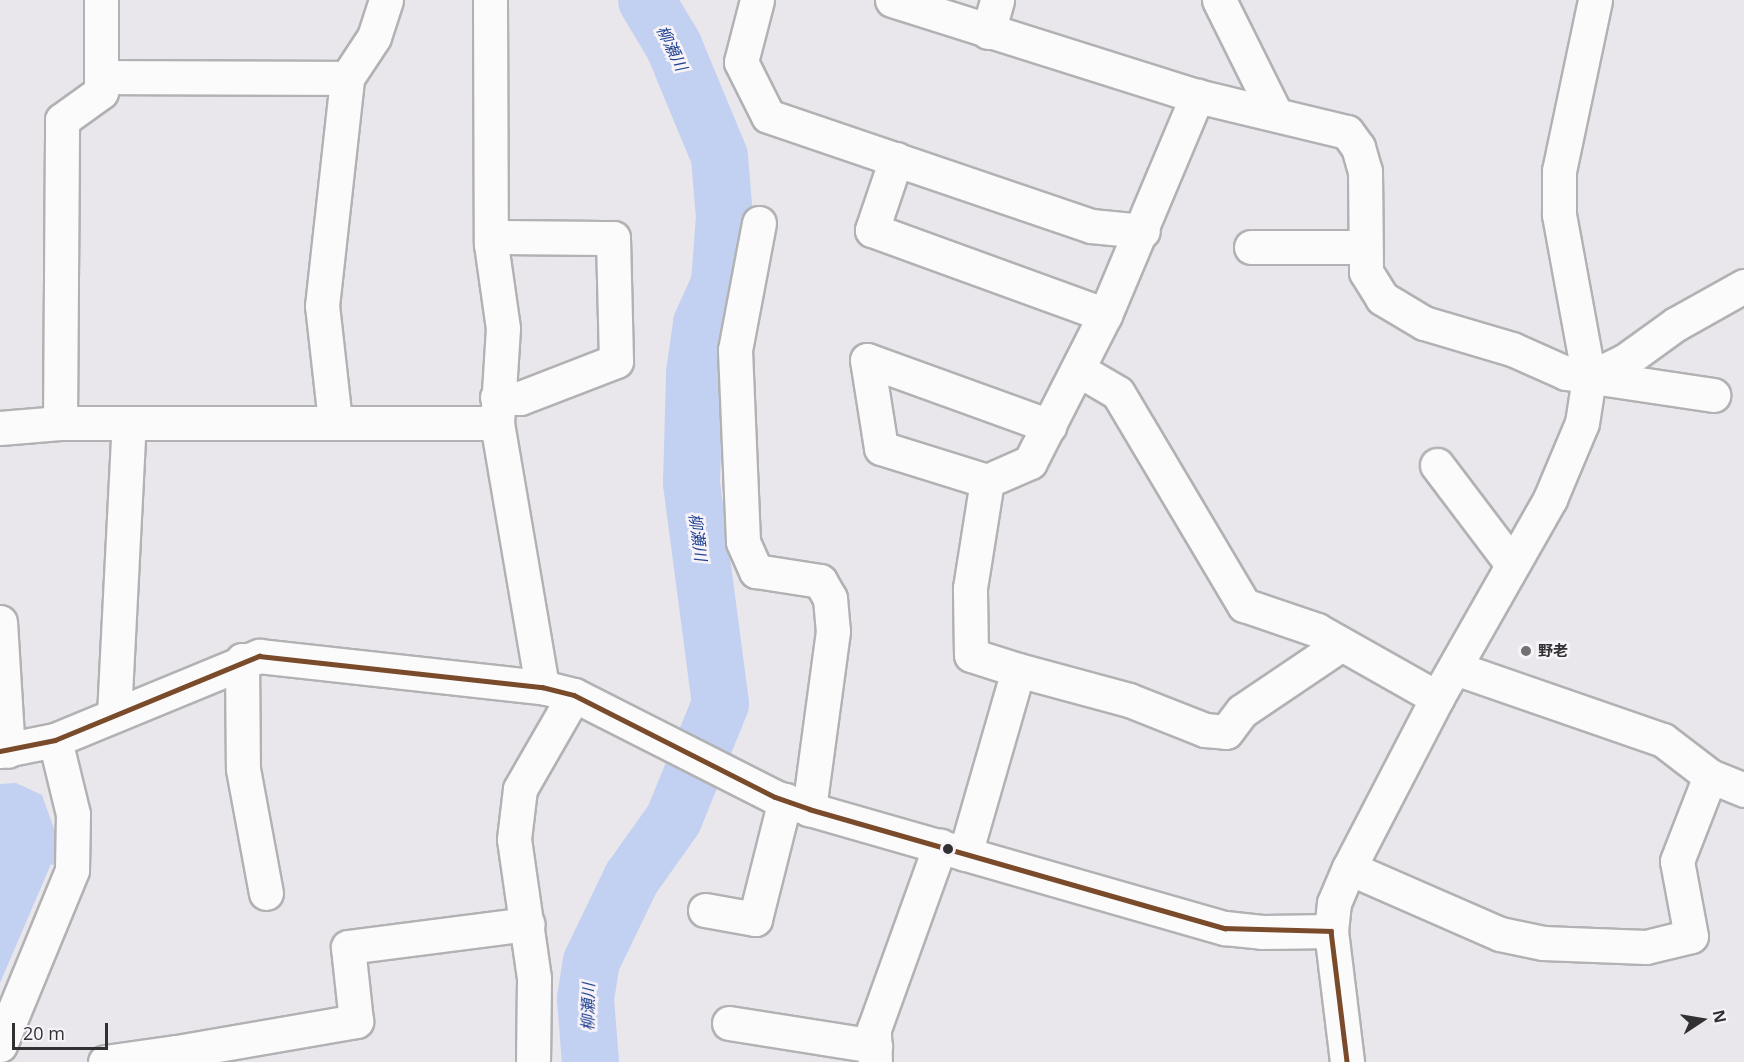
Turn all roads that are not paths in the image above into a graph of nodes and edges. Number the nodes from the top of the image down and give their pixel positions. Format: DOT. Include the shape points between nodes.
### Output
graph roads {
  1 [pos="101,0"];
  2 [pos="387,0"];
  3 [pos="490,0"];
  4 [pos="757,0"];
  5 [pos="892,0"];
  6 [pos="997,0"];
  7 [pos="1219,0"];
  8 [pos="1595,0"];
  9 [pos="988,32"];
  10 [pos="101,77"];
  11 [pos="347,78"];
  12 [pos="1197,96"];
  13 [pos="1275,113"];
  14 [pos="896,159"];
  15 [pos="759,223"];
  16 [pos="1143,231"];
  17 [pos="491,237"];
  18 [pos="1251,246"];
  19 [pos="1365,247"];
  20 [pos="1744,286"];
  21 [pos="1106,315"];
  22 [pos="1079,370"];
  23 [pos="1589,378"];
  24 [pos="1713,395"];
  25 [pos="497,410"];
  26 [pos="335,421"];
  27 [pos="60,423"];
  28 [pos="129,423"];
  29 [pos="1049,426"];
  30 [pos="0,428"];
  31 [pos="1437,465"];
  32 [pos="987,481"];
  33 [pos="1511,563"];
  34 [pos="0,622"];
  35 [pos="1340,645"];
  36 [pos="242,660"];
  37 [pos="1455,668"];
  38 [pos="1018,670"];
  39 [pos="542,687"];
  40 [pos="574,695"];
  41 [pos="1437,698"];
  42 [pos="114,715"];
  43 [pos="56,740"];
  44 [pos="4,751"];
  45 [pos="1710,776"];
  46 [pos="1744,790"];
  47 [pos="797,804"];
  48 [pos="953,850"];
  49 [pos="1349,868"];
  50 [pos="266,893"];
  51 [pos="705,910"];
  52 [pos="528,924"];
  53 [pos="1331,931"];
  54 [pos="729,1023"];
  55 [pos="0,1045"];
  56 [pos="875,1054"];
  57 [pos="178,1057"];
  58 [pos="105,1062"];
  59 [pos="533,1062"];
  60 [pos="1347,1062"];
  1 -- 10 [label="street"];
  2 -- 11 [label="street" via="374,37"];
  3 -- 17 [label="street"];
  4 -- 14 [label="street" via="741,62 768,116"];
  5 -- 9 [label="street"];
  6 -- 9 [label="street"];
  7 -- 13 [label="street"];
  8 -- 23 [label="street" via="1559,171 1559,214"];
  9 -- 12 [label="street"];
  10 -- 11 [label="street"];
  10 -- 27 [label="street" via="101,92 63,120"];
  11 -- 26 [label="street" via="321,306"];
  12 -- 13 [label="street"];
  12 -- 16 [label="street"];
  13 -- 19 [label="street" via="1347,132 1358,147 1365,171"];
  14 -- 16 [label="street" via="1091,226"];
  14 -- 21 [label="street" via="872,230"];
  15 -- 47 [label="street" via="735,350 743,542 756,571 820,581 830,598 833,631"];
  16 -- 21 [label="street"];
  17 -- 25 [label="street" via="503,328"];
  17 -- 25 [label="street" via="613,238 616,361"];
  18 -- 19 [label="street"];
  19 -- 23 [label="street" via="1366,272 1372,286 1400,310 1424,323 1512,349 1566,373"];
  20 -- 23 [label="street" via="1676,324 1626,360"];
  21 -- 22 [label="street"];
  22 -- 29 [label="street"];
  22 -- 35 [label="street" via="1118,393 1244,605 1317,630"];
  23 -- 24 [label="street"];
  23 -- 33 [label="street" via="1588,401 1568,462"];
  25 -- 26 [label="street"];
  25 -- 39 [label="street"];
  26 -- 28 [label="street"];
  27 -- 28 [label="street"];
  27 -- 30 [label="street"];
  28 -- 42 [label="street"];
  29 -- 32 [label="street" via="1030,462"];
  29 -- 32 [label="street" via="867,360 881,448"];
  31 -- 33 [label="street"];
  32 -- 38 [label="street" via="970,588 971,655"];
  33 -- 37 [label="street"];
  34 -- 44 [label="street"];
  35 -- 38 [label="street" via="1242,711 1226,732 1205,730 1129,700"];
  35 -- 41 [label="street"];
  36 -- 39 [label="street" via="274,655"];
  36 -- 42 [label="street"];
  36 -- 50 [label="street" via="243,769"];
  37 -- 41 [label="street"];
  37 -- 45 [label="street" via="1663,740"];
  38 -- 48 [label="street"];
  39 -- 40 [label="street"];
  40 -- 47 [label="street"];
  40 -- 52 [label="street" via="520,789 514,839"];
  41 -- 49 [label="street"];
  42 -- 43 [label="street"];
  43 -- 44 [label="street"];
  43 -- 55 [label="street" via="73,814 72,870"];
  45 -- 46 [label="street"];
  45 -- 49 [label="street" via="1677,861 1691,936 1646,947 1586,946 1500,934"];
  47 -- 48 [label="street"];
  47 -- 51 [label="street" via="755,919"];
  48 -- 53 [label="street" via="1225,928"];
  48 -- 56 [label="street" via="874,1029"];
  49 -- 53 [label="street" via="1334,903"];
  52 -- 57 [label="street" via="348,947 356,1021"];
  52 -- 59 [label="street" via="534,978"];
  53 -- 60 [label="street"];
  54 -- 56 [label="street"];
  57 -- 58 [label="street"];
}
